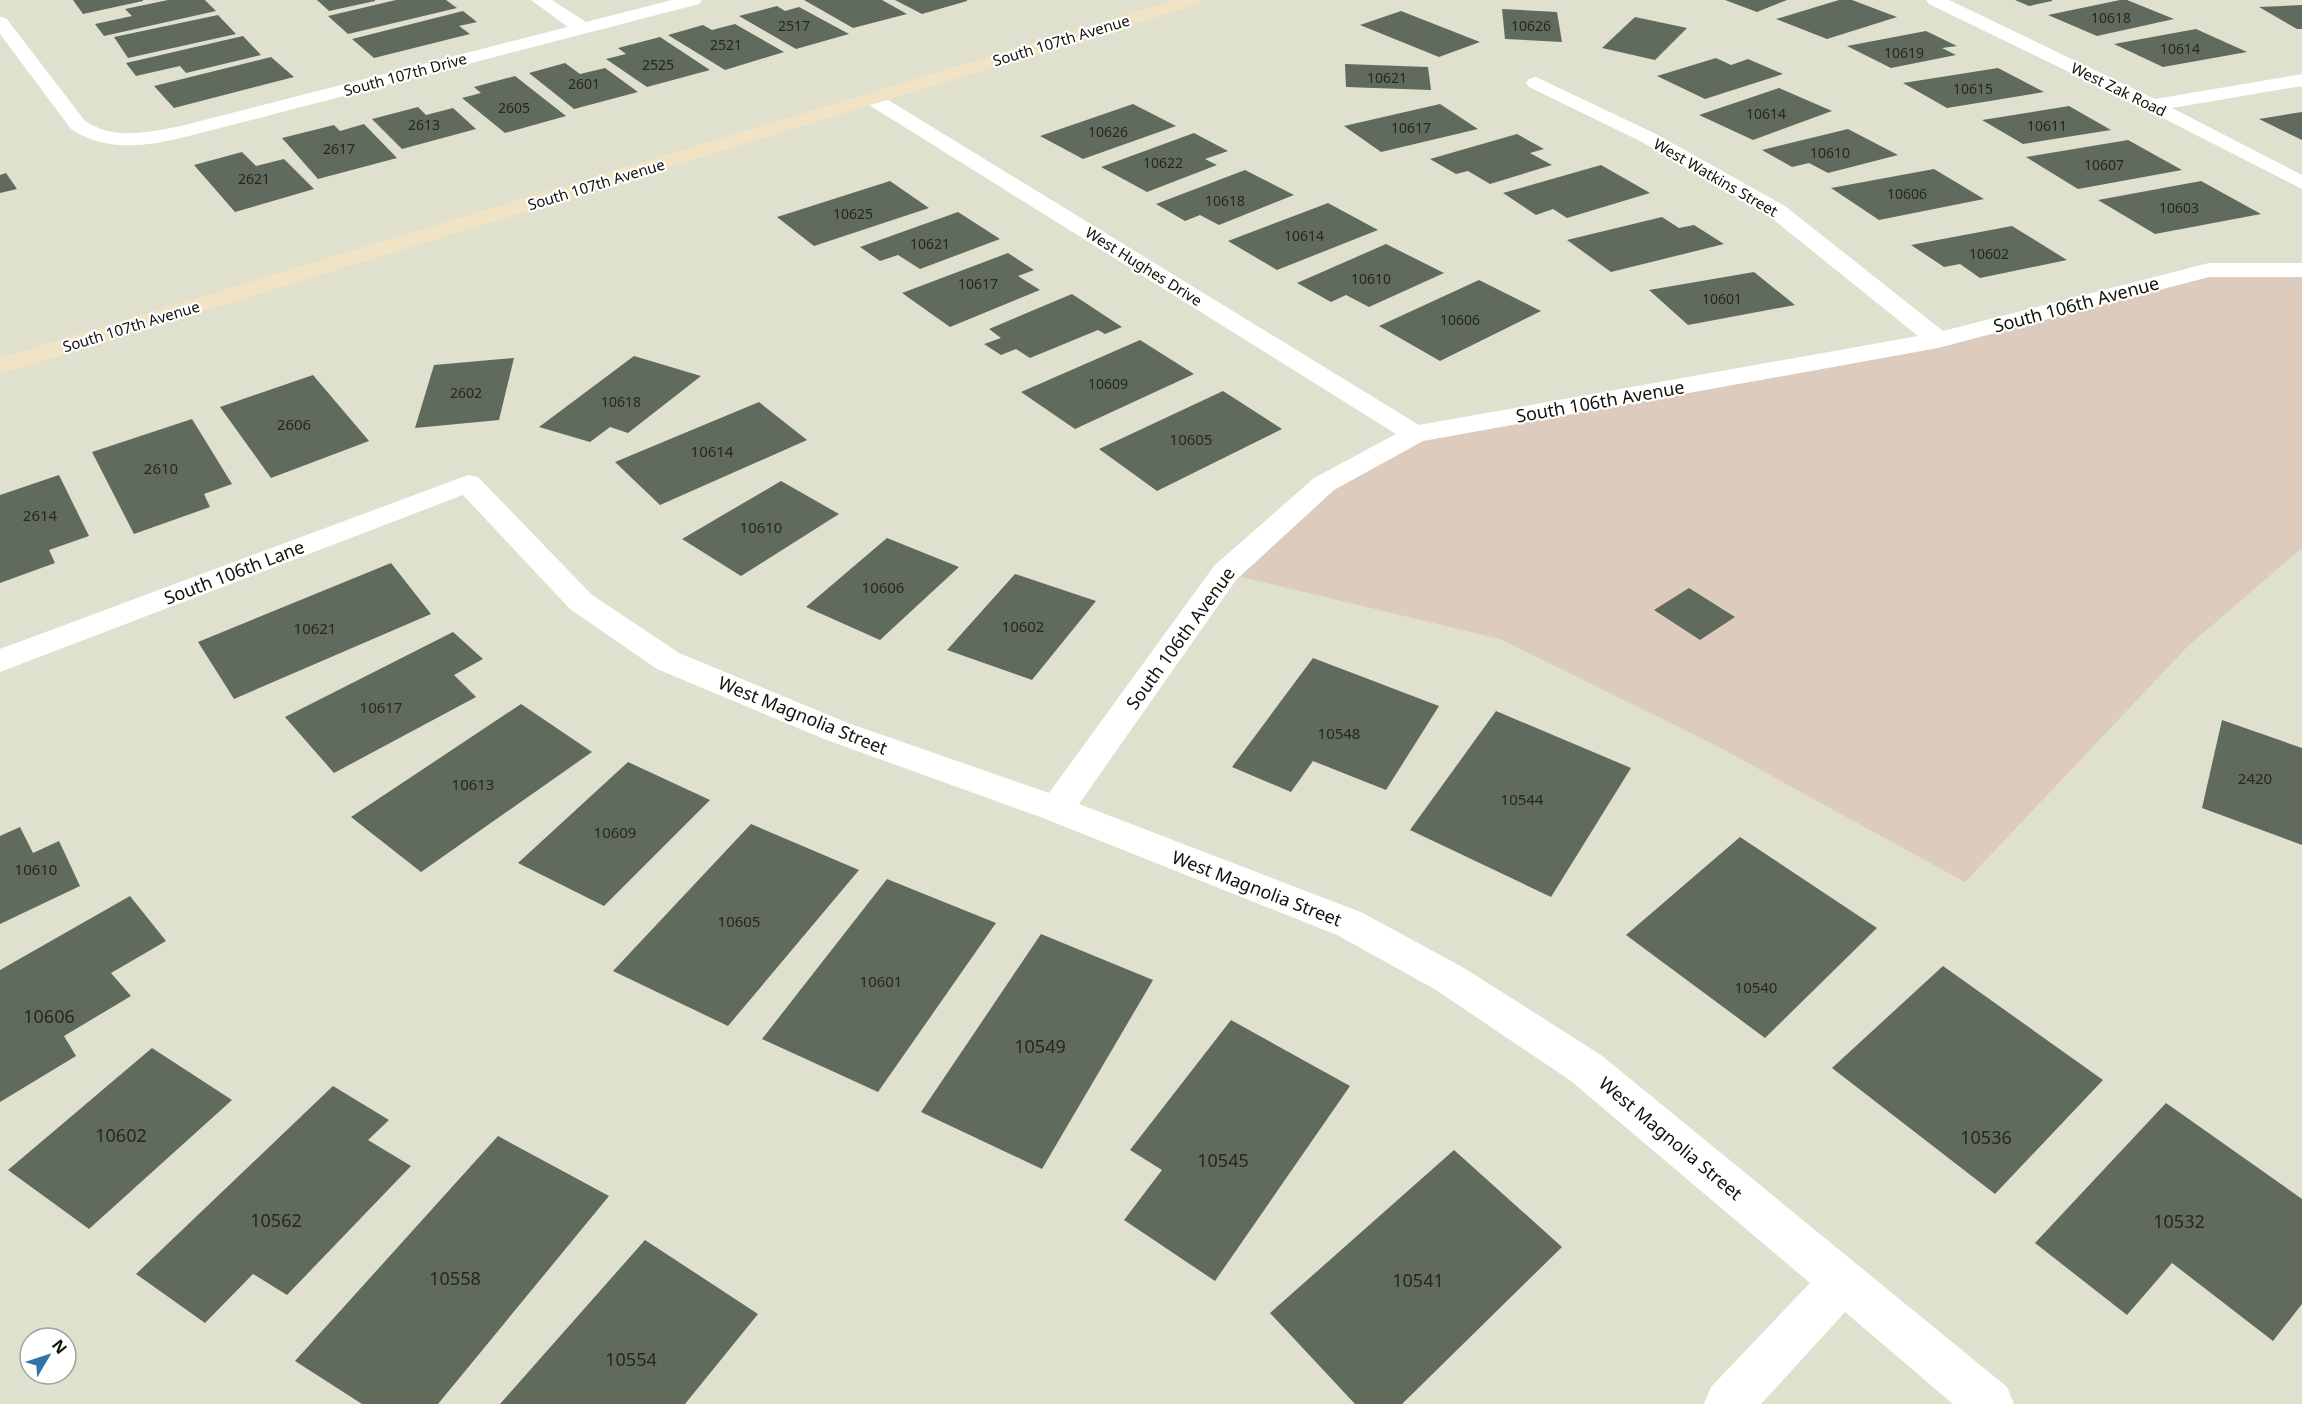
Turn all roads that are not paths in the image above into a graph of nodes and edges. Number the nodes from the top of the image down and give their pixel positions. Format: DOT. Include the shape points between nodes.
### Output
graph roads {
  1 [pos="540,0"];
  2 [pos="693,0"];
  3 [pos="1192,0"];
  4 [pos="1935,0"];
  5 [pos="0,22"];
  6 [pos="582,28"];
  7 [pos="2302,80"];
  8 [pos="1536,83"];
  9 [pos="873,99"];
  10 [pos="2152,105"];
  11 [pos="2302,183"];
  12 [pos="2302,270"];
  13 [pos="1938,340"];
  14 [pos="0,366"];
  15 [pos="1415,434"];
  16 [pos="468,483"];
  17 [pos="0,661"];
  18 [pos="1056,809"];
  19 [pos="1843,1281"];
  20 [pos="1728,1404"];
  21 [pos="1990,1404"];
  1 -- 6 [label="street"];
  2 -- 6 [label="street, South 107th Drive"];
  3 -- 9 [label="main road, South 107th Avenue"];
  4 -- 10 [label="street, West Zak Road"];
  5 -- 6 [label="street, South 107th Drive" via="78,125 100,137 116,140 182,132"];
  7 -- 10 [label="street"];
  8 -- 13 [label="street, West Watkins Street" via="1649,138 1777,211"];
  9 -- 14 [label="main road, South 107th Avenue"];
  9 -- 15 [label="street, West Hughes Drive"];
  10 -- 11 [label="street, West Zak Road"];
  12 -- 13 [label="street, South 106th Avenue" via="2209,270"];
  13 -- 15 [label="street, South 106th Avenue"];
  15 -- 18 [label="street, South 106th Avenue" via="1324,484 1225,573"];
  16 -- 17 [label="street, South 106th Lane"];
  16 -- 18 [label="street, West Magnolia Street" via="581,602 668,661 836,731"];
  18 -- 19 [label="street, West Magnolia Street" via="1350,924 1450,979 1586,1068"];
  19 -- 20 [label="street"];
  19 -- 21 [label="street, West Magnolia Street"];
}
